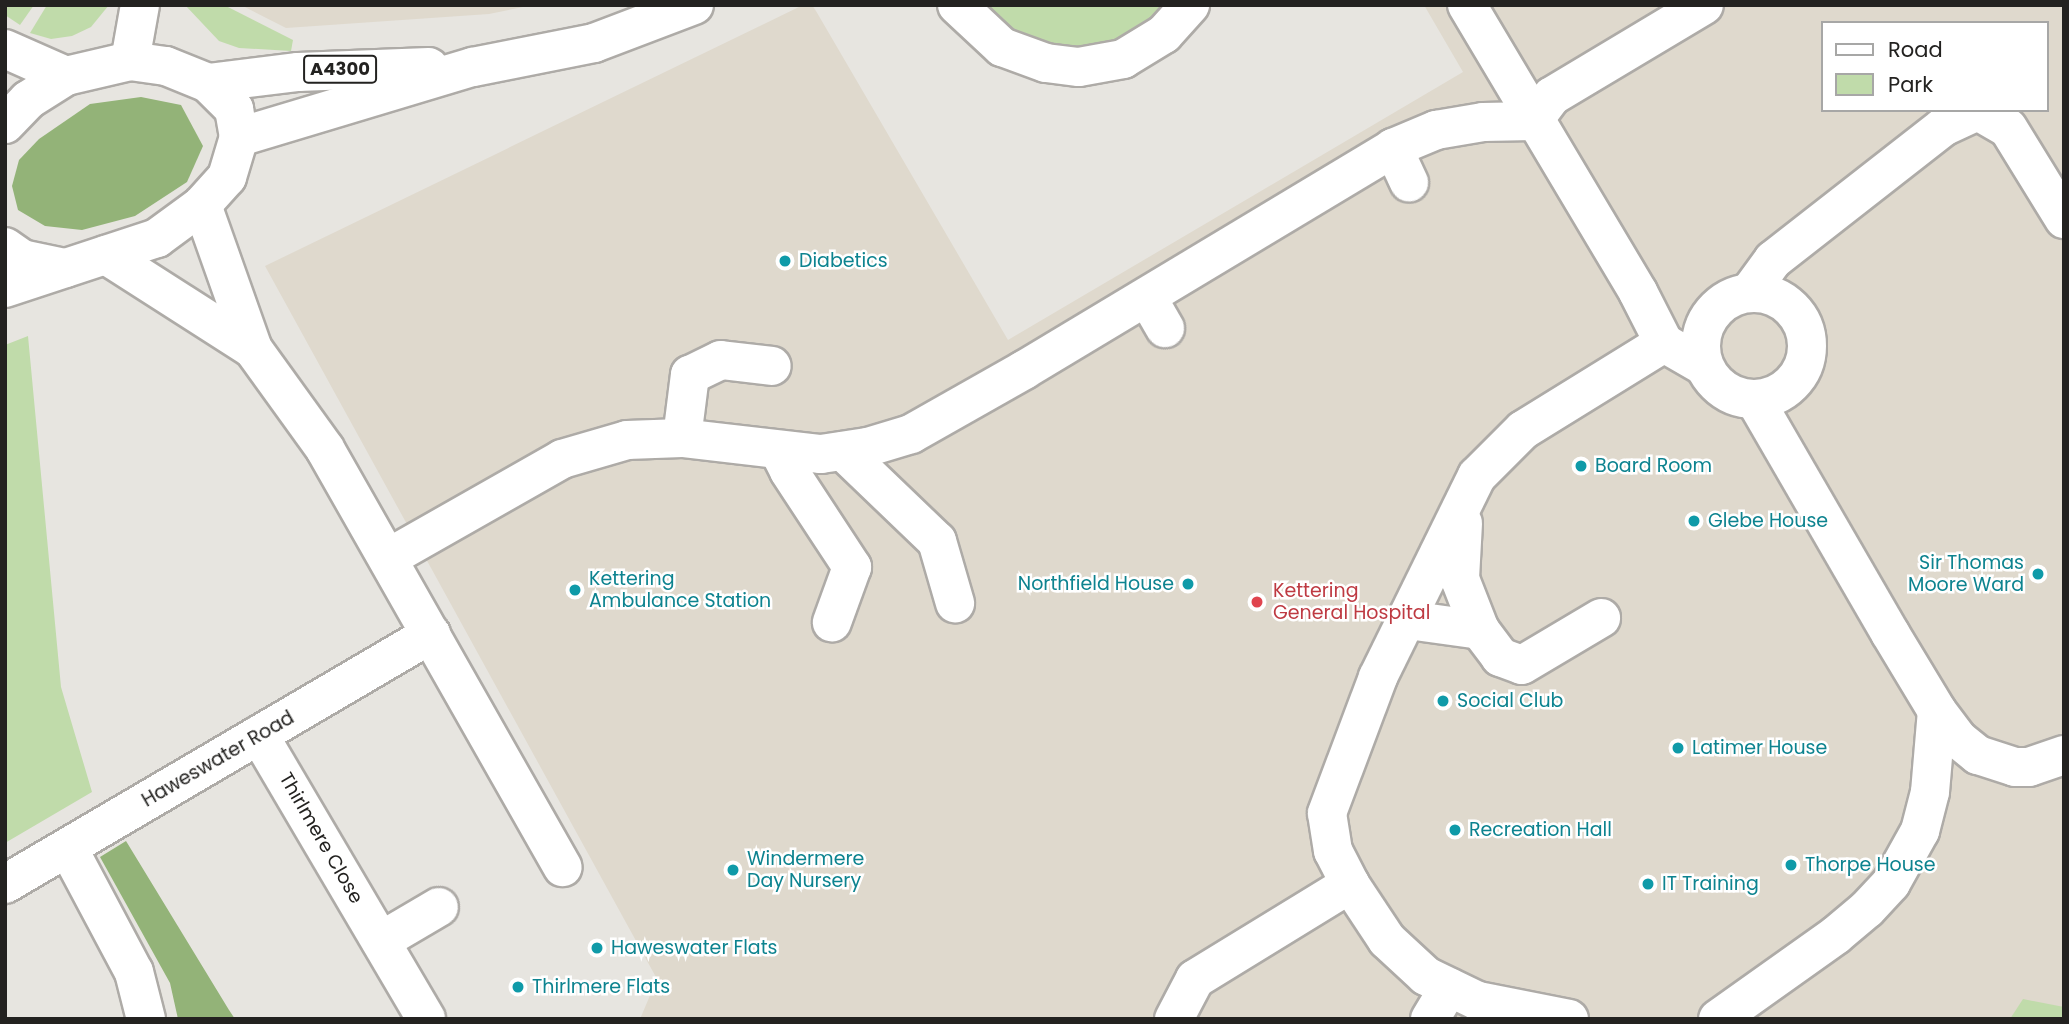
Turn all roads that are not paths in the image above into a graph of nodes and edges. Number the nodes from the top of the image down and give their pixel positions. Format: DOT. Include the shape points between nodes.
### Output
graph roads {
  1 [pos="140,5"];
  2 [pos="694,5"];
  3 [pos="957,5"];
  4 [pos="1191,5"];
  5 [pos="1467,5"];
  6 [pos="1704,5"];
  7 [pos="5,49"];
  8 [pos="130,61"];
  9 [pos="473,67"];
  10 [pos="66,76"];
  11 [pos="208,83"];
  12 [pos="1976,112"];
  13 [pos="1980,112"];
  14 [pos="1534,121"];
  15 [pos="5,124"];
  16 [pos="239,137"];
  17 [pos="1393,148"];
  18 [pos="1409,183"];
  19 [pos="202,205"];
  20 [pos="2064,219"];
  21 [pos="5,247"];
  22 [pos="106,255"];
  23 [pos="65,268"];
  24 [pos="5,288"];
  25 [pos="1735,299"];
  26 [pos="1646,305"];
  27 [pos="1664,343"];
  28 [pos="253,349"];
  29 [pos="772,366"];
  30 [pos="1704,366"];
  31 [pos="1755,400"];
  32 [pos="682,438"];
  33 [pos="779,450"];
  34 [pos="843,450"];
  35 [pos="1464,504"];
  36 [pos="388,558"];
  37 [pos="955,603"];
  38 [pos="1601,618"];
  39 [pos="1408,620"];
  40 [pos="832,622"];
  41 [pos="1480,630"];
  42 [pos="431,634"];
  43 [pos="1937,711"];
  44 [pos="259,735"];
  45 [pos="2061,763"];
  46 [pos="68,848"];
  47 [pos="562,867"];
  48 [pos="5,884"];
  49 [pos="1350,884"];
  50 [pos="439,907"];
  51 [pos="381,941"];
  52 [pos="1449,987"];
  53 [pos="146,1019"];
  54 [pos="426,1019"];
  55 [pos="1174,1019"];
  56 [pos="1430,1019"];
  57 [pos="1569,1019"];
  58 [pos="1718,1019"];
  1 -- 8 [label="street"];
  2 -- 9 [label="street, A4300" via="594,43"];
  3 -- 4 [label="street" via="1002,47 1046,63 1079,68 1123,60 1164,34"];
  5 -- 14 [label="street"];
  6 -- 14 [label="street" via="1552,96"];
  7 -- 10 [label="street"];
  8 -- 10 [label="street, A4300"];
  8 -- 11 [label="street, A4300" via="166,66"];
  9 -- 11 [label="street, A4300" via="378,67"];
  9 -- 16 [label="street, A4300"];
  10 -- 15 [label="street, A4300" via="28,100"];
  11 -- 16 [label="street, A4300" via="234,109"];
  12 -- 25 [label="street" via="1943,127 1773,260"];
  13 -- 20 [label="street" via="2008,128"];
  14 -- 17 [label="street" via="1483,122 1436,130"];
  14 -- 26 [label="street"];
  16 -- 19 [label="street" via="227,177"];
  17 -- 18 [label="street"];
  17 -- 34 [label="street" via="1156,312 911,435"];
  19 -- 22 [label="street" via="157,238"];
  19 -- 28 [label="street"];
  21 -- 23 [label="street" via="22,259"];
  22 -- 23 [label="street"];
  22 -- 28 [label="street"];
  23 -- 24 [label="street"];
  25 -- 26 [label="street" via="1684,312"];
  25 -- 30 [label="street" via="1709,317 1700,350"];
  25 -- 31 [label="street" via="1780,299 1802,323 1807,340 1800,375 1772,397"];
  26 -- 27 [label="street"];
  27 -- 30 [label="street"];
  27 -- 35 [label="street" via="1523,430 1477,476"];
  28 -- 36 [label="street" via="325,449"];
  29 -- 32 [label="street" via="720,360 690,375"];
  30 -- 31 [label="street" via="1724,391"];
  31 -- 43 [label="street"];
  32 -- 33 [label="street"];
  32 -- 36 [label="street" via="627,440 562,458"];
  33 -- 34 [label="street" via="821,454"];
  33 -- 40 [label="street" via="852,567"];
  34 -- 37 [label="street" via="937,541"];
  35 -- 39 [label="street"];
  35 -- 41 [label="street" via="1460,579"];
  36 -- 42 [label="street"];
  38 -- 41 [label="street" via="1522,665 1500,657"];
  39 -- 41 [label="street"];
  39 -- 49 [label="street" via="1378,677 1327,813 1333,851"];
  42 -- 44 [label="street, Haweswater Road"];
  42 -- 47 [label="street"];
  43 -- 45 [label="street" via="1958,739 1978,755 2015,767"];
  43 -- 58 [label="street" via="1930,792 1920,831 1891,883 1836,935"];
  44 -- 46 [label="street, Haweswater Road"];
  44 -- 51 [label="street, Thirlmere Close"];
  46 -- 48 [label="street, Haweswater Road"];
  46 -- 53 [label="street" via="119,938"];
  49 -- 52 [label="street" via="1387,940 1426,976"];
  49 -- 55 [label="street" via="1195,979"];
  50 -- 51 [label="street"];
  51 -- 54 [label="street, Thirlmere Close"];
  52 -- 56 [label="street"];
  52 -- 57 [label="street" via="1478,1001"];
}
